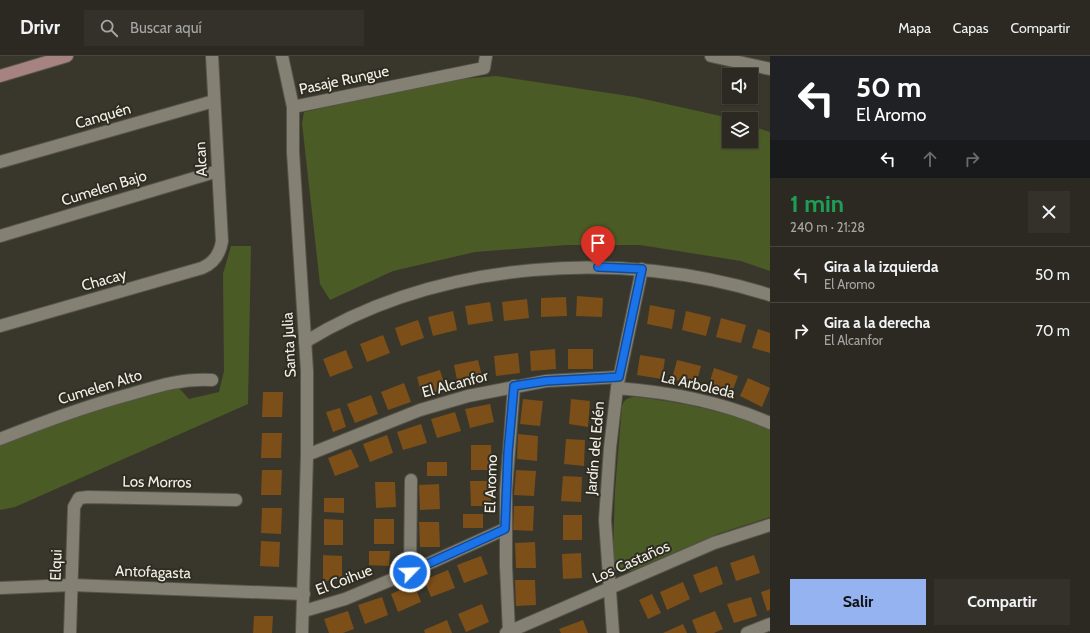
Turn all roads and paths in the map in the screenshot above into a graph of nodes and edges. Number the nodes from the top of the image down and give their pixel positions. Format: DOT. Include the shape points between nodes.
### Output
graph roads {
  1 [pos="212,56"];
  2 [pos="282,56"];
  3 [pos="486,56"];
  4 [pos="711,56"];
  5 [pos="62,57"];
  6 [pos="751,60"];
  7 [pos="770,69"];
  8 [pos="0,76"];
  9 [pos="214,101"];
  10 [pos="293,107"];
  11 [pos="0,162"];
  12 [pos="218,172"];
  13 [pos="0,236"];
  14 [pos="215,260"];
  15 [pos="642,269"];
  16 [pos="770,295"];
  17 [pos="0,326"];
  18 [pos="305,342"];
  19 [pos="212,380"];
  20 [pos="618,382"];
  21 [pos="514,386"];
  22 [pos="770,423"];
  23 [pos="0,439"];
  24 [pos="307,455"];
  25 [pos="411,480"];
  26 [pos="79,498"];
  27 [pos="236,500"];
  28 [pos="770,525"];
  29 [pos="505,529"];
  30 [pos="410,572"];
  31 [pos="72,585"];
  32 [pos="0,588"];
  33 [pos="608,589"];
  34 [pos="304,594"];
  35 [pos="304,611"];
  36 [pos="770,624"];
  37 [pos="507,632"];
  38 [pos="70,633"];
  39 [pos="302,633"];
  40 [pos="612,633"];
  41 [pos="747,633"];
  1 -- 9 [label="street, Alcan"];
  2 -- 10 [label="street, Santa Julia"];
  3 -- 10 [label="street, Pasaje Rungue" via="484,68"];
  4 -- 6 [label="street"];
  5 -- 8 [label="street"];
  6 -- 7 [label="street"];
  9 -- 11 [label="street, Canquén"];
  9 -- 12 [label="street, Alcan"];
  10 -- 18 [label="street, Santa Julia" via="293,152"];
  12 -- 13 [label="street, Cumelen Bajo"];
  12 -- 14 [label="street, Alcan" via="222,241"];
  14 -- 17 [label="street, Chacay" via="202,268"];
  15 -- 16 [label="street" via="699,277"];
  15 -- 18 [label="street" via="553,268 496,275 447,285 392,301 330,327"];
  15 -- 20 [label="street, Jardín del Edén"];
  18 -- 24 [label="street, Santa Julia"];
  19 -- 23 [label="street, Cumelen Alto" via="189,380 159,386 72,412"];
  20 -- 21 [label="street, El Alcanfor" via="546,381"];
  20 -- 22 [label="street, La Arboleda" via="729,408"];
  20 -- 33 [label="street, Jardín del Edén" via="605,520"];
  21 -- 24 [label="street, El Alcanfor" via="420,410"];
  21 -- 29 [label="street, El Aromo"];
  24 -- 34 [label="street, Santa Julia"];
  25 -- 30 [label="street"];
  26 -- 27 [label="street, Los Morros"];
  26 -- 31 [label="street, Elqui" via="74,507"];
  28 -- 33 [label="street, Los Castaños" via="714,543"];
  29 -- 30 [label="street, El Coihue"];
  29 -- 37 [label="street, El Aromo"];
  30 -- 35 [label="street, El Coihue" via="333,603"];
  31 -- 32 [label="street, Antofagasta"];
  31 -- 34 [label="street, Antofagasta"];
  31 -- 38 [label="street, Elqui"];
  33 -- 37 [label="street, Los Castaños"];
  33 -- 40 [label="street, Jardín del Edén"];
  34 -- 35 [label="street, Santa Julia"];
  35 -- 39 [label="street, Santa Julia"];
  36 -- 41 [label="street"];
}
